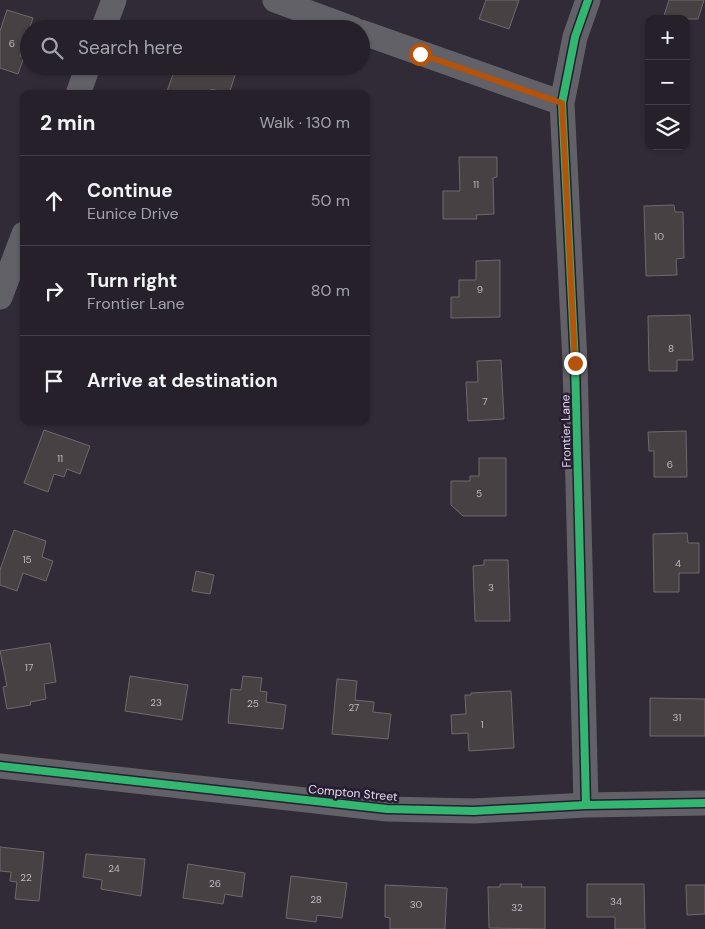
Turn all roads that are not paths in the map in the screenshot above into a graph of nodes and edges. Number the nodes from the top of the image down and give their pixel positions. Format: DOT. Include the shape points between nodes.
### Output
graph roads {
  1 [pos="114,0"];
  2 [pos="275,0"];
  3 [pos="588,0"];
  4 [pos="106,20"];
  5 [pos="329,20"];
  6 [pos="370,35"];
  7 [pos="85,75"];
  8 [pos="79,90"];
  9 [pos="562,103"];
  10 [pos="20,244"];
  11 [pos="0,297"];
  12 [pos="0,766"];
  13 [pos="705,803"];
  14 [pos="586,805"];
  1 -- 4 [label="street"];
  2 -- 5 [label="street"];
  3 -- 9 [label="street, Frontier Lane" via="575,37"];
  6 -- 9 [label="street"];
  7 -- 8 [label="street"];
  9 -- 14 [label="street, Frontier Lane" via="575,363"];
  10 -- 11 [label="street"];
  12 -- 14 [label="street, Compton Street" via="386,808 474,811"];
  13 -- 14 [label="street, Compton Street"];
}
